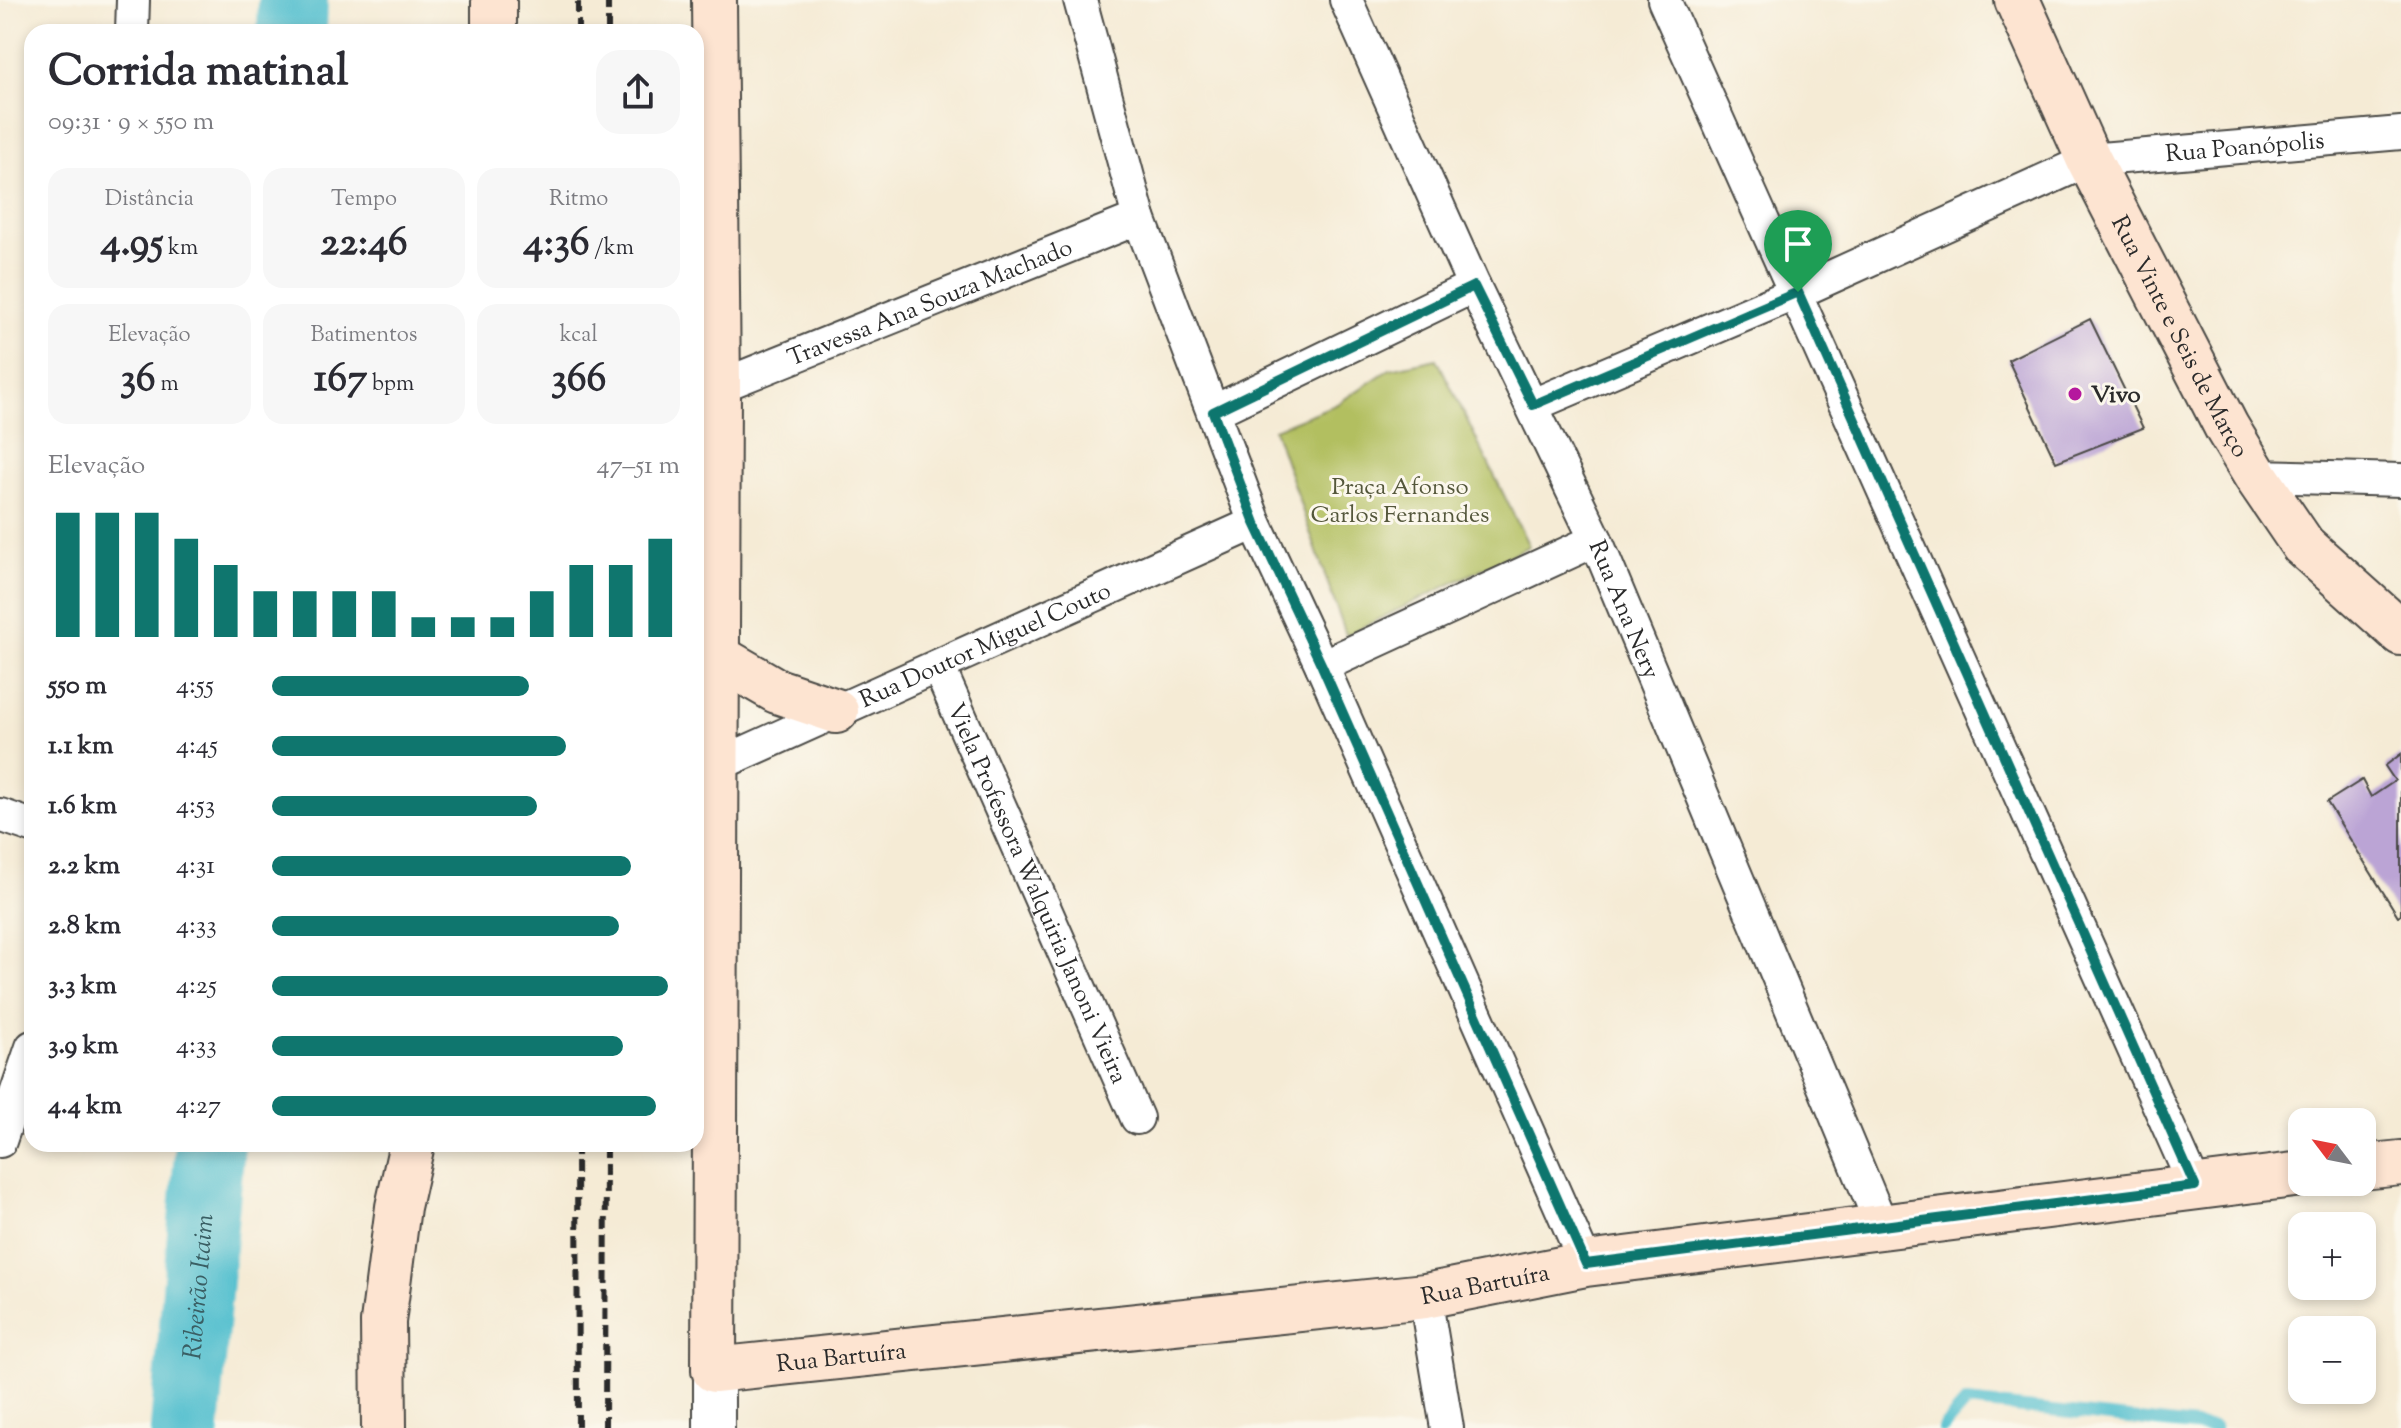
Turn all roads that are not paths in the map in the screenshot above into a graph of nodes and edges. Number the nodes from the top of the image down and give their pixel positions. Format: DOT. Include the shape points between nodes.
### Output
graph roads {
  1 [pos="133,0"];
  2 [pos="494,0"];
  3 [pos="714,0"];
  4 [pos="1080,0"];
  5 [pos="1346,0"];
  6 [pos="1664,0"];
  7 [pos="2017,0"];
  8 [pos="132,24"];
  9 [pos="494,24"];
  10 [pos="2401,133"];
  11 [pos="2089,160"];
  12 [pos="1139,218"];
  13 [pos="1474,286"];
  14 [pos="1798,292"];
  15 [pos="718,387"];
  16 [pos="1533,405"];
  17 [pos="1213,412"];
  18 [pos="2256,476"];
  19 [pos="2401,480"];
  20 [pos="1255,523"];
  21 [pos="1596,540"];
  22 [pos="2401,633"];
  23 [pos="715,655"];
  24 [pos="938,666"];
  25 [pos="1322,666"];
  26 [pos="836,711"];
  27 [pos="715,766"];
  28 [pos="0,815"];
  29 [pos="24,823"];
  30 [pos="24,1070"];
  31 [pos="1137,1118"];
  32 [pos="0,1141"];
  33 [pos="410,1152"];
  34 [pos="2401,1163"];
  35 [pos="2376,1166"];
  36 [pos="2288,1176"];
  37 [pos="2195,1186"];
  38 [pos="1882,1226"];
  39 [pos="1586,1264"];
  40 [pos="1425,1296"];
  41 [pos="714,1370"];
  42 [pos="384,1428"];
  43 [pos="714,1428"];
  44 [pos="1447,1428"];
  1 -- 8 [label="street"];
  2 -- 9 [label="main road"];
  3 -- 15 [label="main road"];
  4 -- 12 [label="street"];
  5 -- 13 [label="street, Rua Ana Nery"];
  6 -- 14 [label="street"];
  7 -- 11 [label="main road, Rua Vinte e Seis de Março"];
  10 -- 11 [label="street, Rua Poanópolis"];
  11 -- 14 [label="street"];
  11 -- 18 [label="main road, Rua Vinte e Seis de Março"];
  12 -- 15 [label="street, Travessa Ana Souza Machado"];
  12 -- 17 [label="street"];
  13 -- 16 [label="street, Rua Ana Nery"];
  13 -- 17 [label="street"];
  14 -- 16 [label="street"];
  14 -- 37 [label="street"];
  15 -- 23 [label="main road"];
  16 -- 21 [label="street, Rua Ana Nery"];
  17 -- 20 [label="street"];
  18 -- 19 [label="street"];
  18 -- 22 [label="main road, Rua Vinte e Seis de Março" via="2303,545"];
  20 -- 24 [label="street, Rua Doutor Miguel Couto"];
  20 -- 25 [label="street"];
  21 -- 25 [label="street"];
  21 -- 38 [label="street, Rua Ana Nery"];
  23 -- 26 [label="main road" via="777,691"];
  23 -- 27 [label="main road"];
  24 -- 26 [label="street, Rua Doutor Miguel Couto"];
  24 -- 31 [label="street, Viela Professora Walquiria Janoni Vieira"];
  25 -- 39 [label="street"];
  26 -- 27 [label="street, Rua Doutor Miguel Couto"];
  27 -- 41 [label="main road"];
  28 -- 29 [label="street"];
  30 -- 32 [label="street"];
  33 -- 42 [label="main road" via="383,1322"];
  34 -- 35 [label="main road"];
  36 -- 37 [label="main road, Rua Bartuíra"];
  37 -- 38 [label="main road, Rua Bartuíra"];
  38 -- 39 [label="main road, Rua Bartuíra"];
  39 -- 40 [label="main road, Rua Bartuíra"];
  40 -- 41 [label="main road, Rua Bartuíra"];
  40 -- 44 [label="street"];
  41 -- 43 [label="street"];
}
